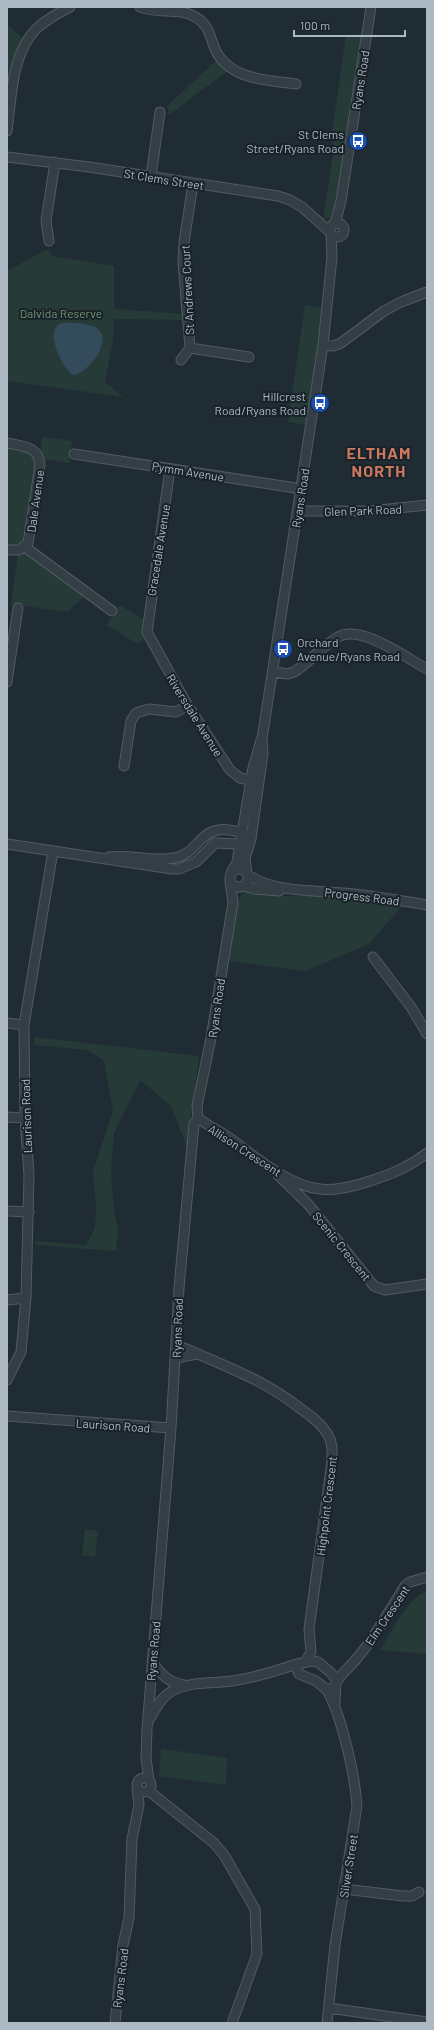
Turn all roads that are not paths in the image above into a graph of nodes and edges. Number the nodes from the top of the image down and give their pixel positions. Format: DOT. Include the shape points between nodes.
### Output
graph roads {
  1 [pos="140,7"];
  2 [pos="371,7"];
  3 [pos="64,8"];
  4 [pos="296,84"];
  5 [pos="160,112"];
  6 [pos="7,131"];
  7 [pos="7,157"];
  8 [pos="55,162"];
  9 [pos="151,176"];
  10 [pos="193,184"];
  11 [pos="341,201"];
  12 [pos="332,229"];
  13 [pos="343,231"];
  14 [pos="49,241"];
  15 [pos="332,257"];
  16 [pos="427,292"];
  17 [pos="323,345"];
  18 [pos="190,348"];
  19 [pos="249,357"];
  20 [pos="181,360"];
  21 [pos="7,443"];
  22 [pos="74,454"];
  23 [pos="170,469"];
  24 [pos="302,489"];
  25 [pos="427,505"];
  26 [pos="298,511"];
  27 [pos="25,547"];
  28 [pos="7,550"];
  29 [pos="18,608"];
  30 [pos="112,611"];
  31 [pos="147,632"];
  32 [pos="427,669"];
  33 [pos="274,672"];
  34 [pos="7,682"];
  35 [pos="188,705"];
  36 [pos="124,766"];
  37 [pos="255,781"];
  38 [pos="242,832"];
  39 [pos="251,839"];
  40 [pos="7,844"];
  41 [pos="240,844"];
  42 [pos="53,851"];
  43 [pos="103,858"];
  44 [pos="247,874"];
  45 [pos="231,877"];
  46 [pos="242,886"];
  47 [pos="296,890"];
  48 [pos="233,903"];
  49 [pos="427,905"];
  50 [pos="373,957"];
  51 [pos="7,1024"];
  52 [pos="24,1026"];
  53 [pos="427,1034"];
  54 [pos="7,1117"];
  55 [pos="25,1118"];
  56 [pos="198,1118"];
  57 [pos="427,1153"];
  58 [pos="271,1169"];
  59 [pos="7,1211"];
  60 [pos="29,1212"];
  61 [pos="427,1284"];
  62 [pos="26,1298"];
  63 [pos="7,1300"];
  64 [pos="176,1346"];
  65 [pos="196,1354"];
  66 [pos="176,1358"];
  67 [pos="7,1380"];
  68 [pos="7,1416"];
  69 [pos="171,1428"];
  70 [pos="427,1577"];
  71 [pos="310,1638"];
  72 [pos="152,1661"];
  73 [pos="306,1661"];
  74 [pos="353,1662"];
  75 [pos="322,1665"];
  76 [pos="298,1669"];
  77 [pos="186,1686"];
  78 [pos="333,1687"];
  79 [pos="148,1721"];
  80 [pos="146,1758"];
  81 [pos="150,1780"];
  82 [pos="138,1784"];
  83 [pos="148,1791"];
  84 [pos="137,1815"];
  85 [pos="344,1888"];
  86 [pos="420,1892"];
  87 [pos="329,2008"];
  88 [pos="427,2022"];
  89 [pos="115,2023"];
  90 [pos="232,2023"];
  91 [pos="326,2023"];
  1 -- 4 [label="street" via="154,11 184,12 194,16 206,26 216,51 230,68 249,77"];
  2 -- 11 [label="street, Ryans Road"];
  3 -- 6 [label="street" via="37,28 22,50 16,67"];
  5 -- 9 [label="street"];
  7 -- 8 [label="street, St Clems Street"];
  8 -- 9 [label="street, St Clems Street"];
  8 -- 14 [label="street" via="46,222"];
  9 -- 10 [label="street, St Clems Street"];
  10 -- 12 [label="street, St Clems Street" via="284,198 296,203"];
  10 -- 18 [label="street, St Andrews Court" via="183,263"];
  11 -- 12 [label="street, Ryans Road"];
  11 -- 13 [label="street, Ryans Road"];
  12 -- 13 [label="street, St Clems Street" via="339,224"];
  12 -- 15 [label="street, Ryans Road"];
  13 -- 15 [label="street, Ryans Road"];
  15 -- 17 [label="street, Ryans Road"];
  16 -- 17 [label="street" via="384,311 341,343 333,346"];
  17 -- 24 [label="street, Ryans Road"];
  18 -- 19 [label="street, St Andrews Court"];
  18 -- 20 [label="street, St Andrews Court"];
  21 -- 27 [label="street, Dale Avenue" via="28,447 38,454 40,461 29,540"];
  22 -- 23 [label="street, Pymm Avenue"];
  23 -- 24 [label="street, Pymm Avenue"];
  23 -- 31 [label="street, Gracedale Avenue"];
  24 -- 26 [label="street, Ryans Road"];
  25 -- 26 [label="street, Glen Park Road" via="370,511"];
  26 -- 33 [label="street, Ryans Road"];
  27 -- 28 [label="street" via="17,551"];
  27 -- 30 [label="street"];
  29 -- 34 [label="street"];
  31 -- 35 [label="street, Riversdale Avenue"];
  32 -- 33 [label="street" via="372,639 354,634 336,638 294,672"];
  33 -- 37 [label="street, Ryans Road" via="262,739 263,753"];
  35 -- 36 [label="street" via="176,712 149,709 136,712 131,721"];
  35 -- 37 [label="street, Riversdale Avenue" via="232,772 240,778"];
  37 -- 38 [label="street, Ryans Road"];
  37 -- 39 [label="street, Ryans Road"];
  38 -- 39 [label="street"];
  38 -- 41 [label="street, Ryans Road"];
  38 -- 43 [label="street" via="213,830 203,836 187,853 174,858"];
  39 -- 41 [label="street"];
  39 -- 44 [label="street, Ryans Road" via="245,858"];
  40 -- 42 [label="street"];
  41 -- 43 [label="street" via="215,843 200,859 179,869 164,869"];
  41 -- 45 [label="street, Ryans Road"];
  42 -- 43 [label="street"];
  42 -- 52 [label="street, Laurison Road"];
  44 -- 45 [label="street" via="238,869"];
  44 -- 46 [label="street" via="247,882"];
  44 -- 47 [label="street, Progress Road" via="260,883"];
  45 -- 46 [label="street" via="236,886"];
  45 -- 48 [label="street, Ryans Road"];
  46 -- 47 [label="street, Progress Road" via="269,891"];
  46 -- 48 [label="street, Ryans Road"];
  47 -- 49 [label="street, Progress Road" via="356,894"];
  48 -- 56 [label="street, Ryans Road" via="212,1038 197,1106"];
  50 -- 53 [label="street" via="411,1007"];
  51 -- 52 [label="street"];
  52 -- 55 [label="street, Laurison Road"];
  54 -- 55 [label="street"];
  55 -- 60 [label="street, Laurison Road"];
  56 -- 58 [label="street, Allison Crescent"];
  56 -- 64 [label="street, Ryans Road" via="194,1124 178,1288"];
  57 -- 58 [label="street, Allison Crescent" via="393,1174 336,1189 313,1188"];
  58 -- 61 [label="street, Scenic Crescent" via="308,1204 374,1286 385,1290"];
  59 -- 60 [label="street"];
  60 -- 62 [label="street, Laurison Road"];
  62 -- 63 [label="street"];
  62 -- 67 [label="street, Laurison Road" via="21,1352"];
  64 -- 65 [label="street, Highpoint Crescent" via="186,1347"];
  64 -- 66 [label="street, Ryans Road"];
  65 -- 66 [label="street"];
  65 -- 71 [label="street, Highpoint Crescent" via="270,1386 311,1416 329,1436 332,1461"];
  66 -- 69 [label="street, Ryans Road"];
  68 -- 69 [label="street, Laurison Road"];
  69 -- 72 [label="street, Ryans Road"];
  70 -- 74 [label="street, Elm Crescent" via="414,1580 405,1586"];
  71 -- 73 [label="street, Highpoint Crescent" via="311,1652"];
  71 -- 75 [label="street, Highpoint Crescent"];
  72 -- 77 [label="street" via="164,1678"];
  72 -- 79 [label="street, Ryans Road"];
  73 -- 75 [label="street, Elm Crescent"];
  73 -- 76 [label="street"];
  74 -- 75 [label="street, Elm Crescent" via="335,1669"];
  74 -- 78 [label="street, Elm Crescent"];
  75 -- 78 [label="street, Highpoint Crescent" via="334,1676"];
  76 -- 77 [label="street"];
  76 -- 78 [label="street" via="316,1681"];
  77 -- 79 [label="street" via="173,1690 164,1697"];
  78 -- 85 [label="street, Silver Street" via="336,1710 356,1785 357,1806"];
  79 -- 80 [label="street, Ryans Road"];
  80 -- 81 [label="street, Ryans Road"];
  80 -- 82 [label="street, Ryans Road"];
  81 -- 82 [label="street" via="145,1778"];
  81 -- 83 [label="street" via="151,1786"];
  82 -- 83 [label="street" via="140,1791"];
  82 -- 84 [label="street, Ryans Road"];
  83 -- 84 [label="street, Ryans Road"];
  83 -- 90 [label="street" via="214,1843 224,1855 255,1909 257,1954"];
  84 -- 89 [label="street, Ryans Road" via="132,1839 129,1918"];
  85 -- 86 [label="street" via="403,1896 412,1896"];
  85 -- 87 [label="street, Silver Street"];
  87 -- 88 [label="street"];
  87 -- 91 [label="street, Silver Street"];
}
